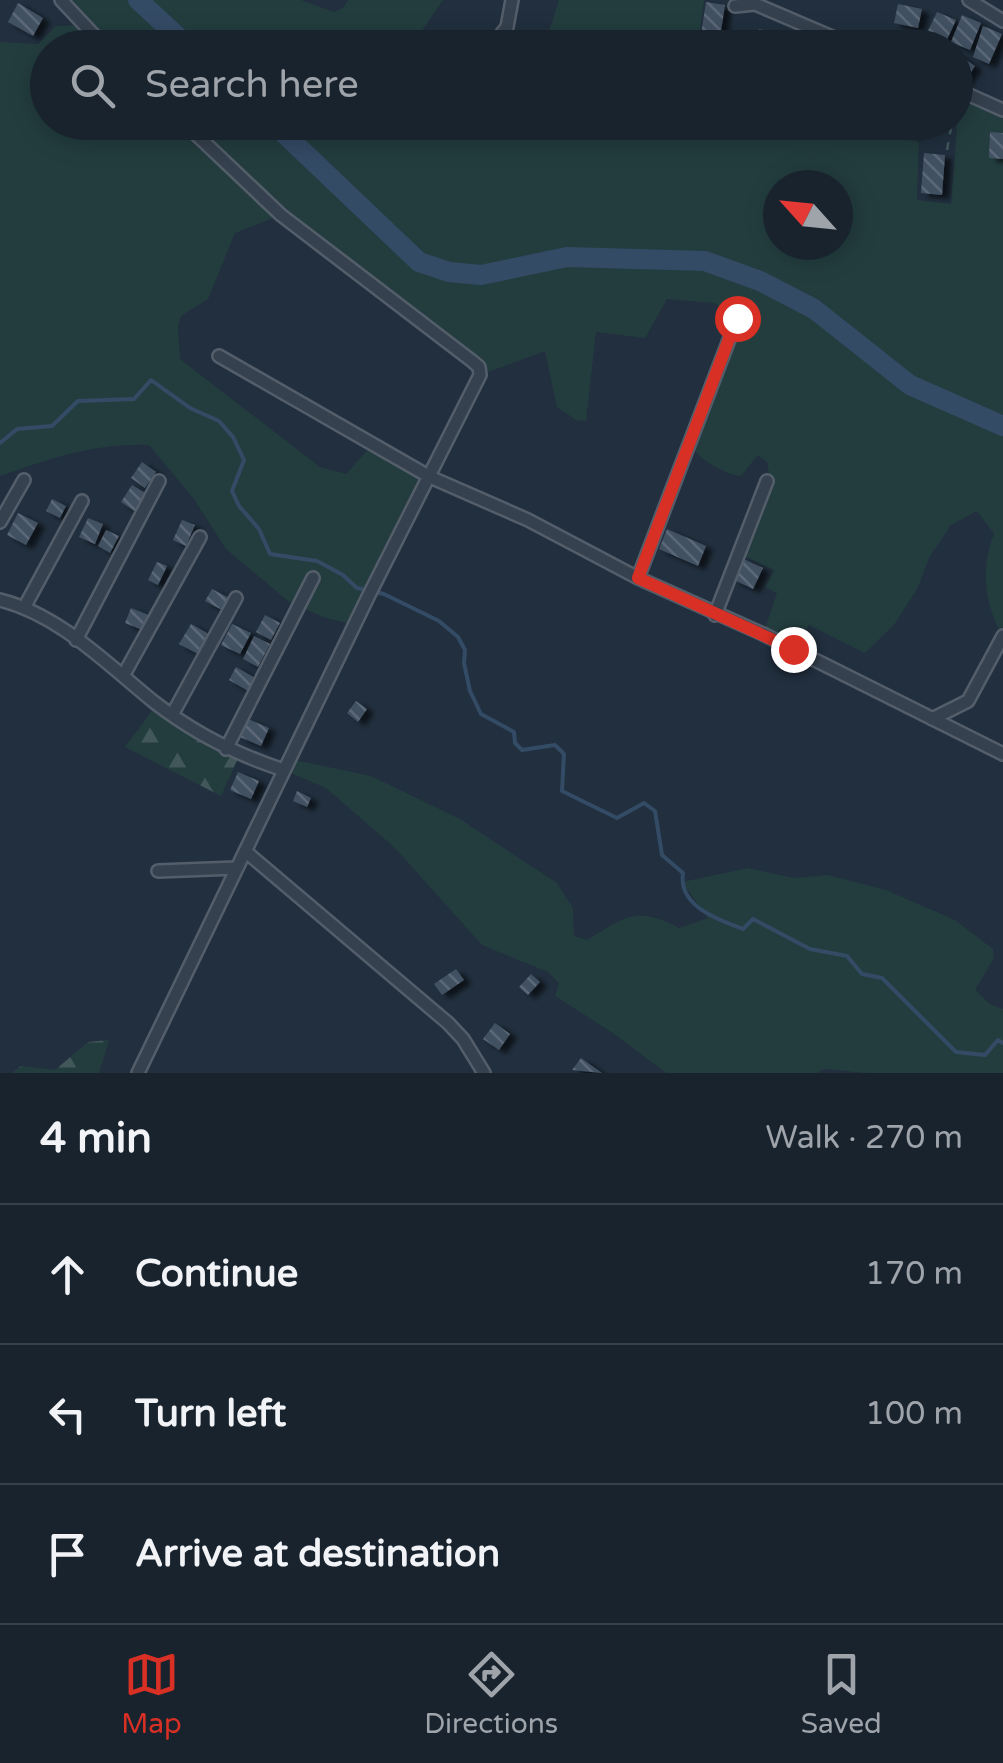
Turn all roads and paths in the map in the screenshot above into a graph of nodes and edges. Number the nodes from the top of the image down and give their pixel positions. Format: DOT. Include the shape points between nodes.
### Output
graph roads {
  1 [pos="61,0"];
  2 [pos="512,0"];
  3 [pos="969,0"];
  4 [pos="734,6"];
  5 [pos="1003,21"];
  6 [pos="89,30"];
  7 [pos="505,30"];
  8 [pos="816,30"];
  9 [pos="973,96"];
  10 [pos="1003,110"];
  11 [pos="202,140"];
  12 [pos="949,140"];
  13 [pos="947,150"];
  14 [pos="737,318"];
  15 [pos="219,356"];
  16 [pos="430,477"];
  17 [pos="24,480"];
  18 [pos="158,481"];
  19 [pos="767,481"];
  20 [pos="82,501"];
  21 [pos="0,522"];
  22 [pos="200,538"];
  23 [pos="313,578"];
  24 [pos="638,578"];
  25 [pos="236,598"];
  26 [pos="0,600"];
  27 [pos="25,606"];
  28 [pos="715,615"];
  29 [pos="1003,636"];
  30 [pos="76,640"];
  31 [pos="124,676"];
  32 [pos="172,715"];
  33 [pos="932,719"];
  34 [pos="226,749"];
  35 [pos="1003,754"];
  36 [pos="284,770"];
  37 [pos="245,851"];
  38 [pos="236,868"];
  39 [pos="158,871"];
  40 [pos="138,1073"];
  41 [pos="484,1073"];
  1 -- 6 [label="street"];
  2 -- 7 [label="street"];
  3 -- 5 [label="street"];
  4 -- 8 [label="street" via="756,4"];
  9 -- 10 [label="street"];
  11 -- 16 [label="street" via="281,215 479,368"];
  12 -- 13 [label="path"];
  14 -- 24 [label="street"];
  15 -- 16 [label="street"];
  16 -- 24 [label="street"];
  16 -- 36 [label="street"];
  17 -- 21 [label="street"];
  18 -- 30 [label="street"];
  19 -- 28 [label="street"];
  20 -- 27 [label="street"];
  22 -- 31 [label="street"];
  23 -- 34 [label="street"];
  24 -- 28 [label="street"];
  25 -- 32 [label="street"];
  26 -- 27 [label="street"];
  27 -- 30 [label="street"];
  28 -- 33 [label="street"];
  29 -- 33 [label="street" via="968,700"];
  30 -- 31 [label="street"];
  31 -- 32 [label="street"];
  32 -- 34 [label="street"];
  33 -- 35 [label="street"];
  34 -- 36 [label="street"];
  36 -- 37 [label="street"];
  37 -- 38 [label="street"];
  37 -- 41 [label="street" via="448,1022"];
  38 -- 39 [label="street"];
  38 -- 40 [label="street"];
}
